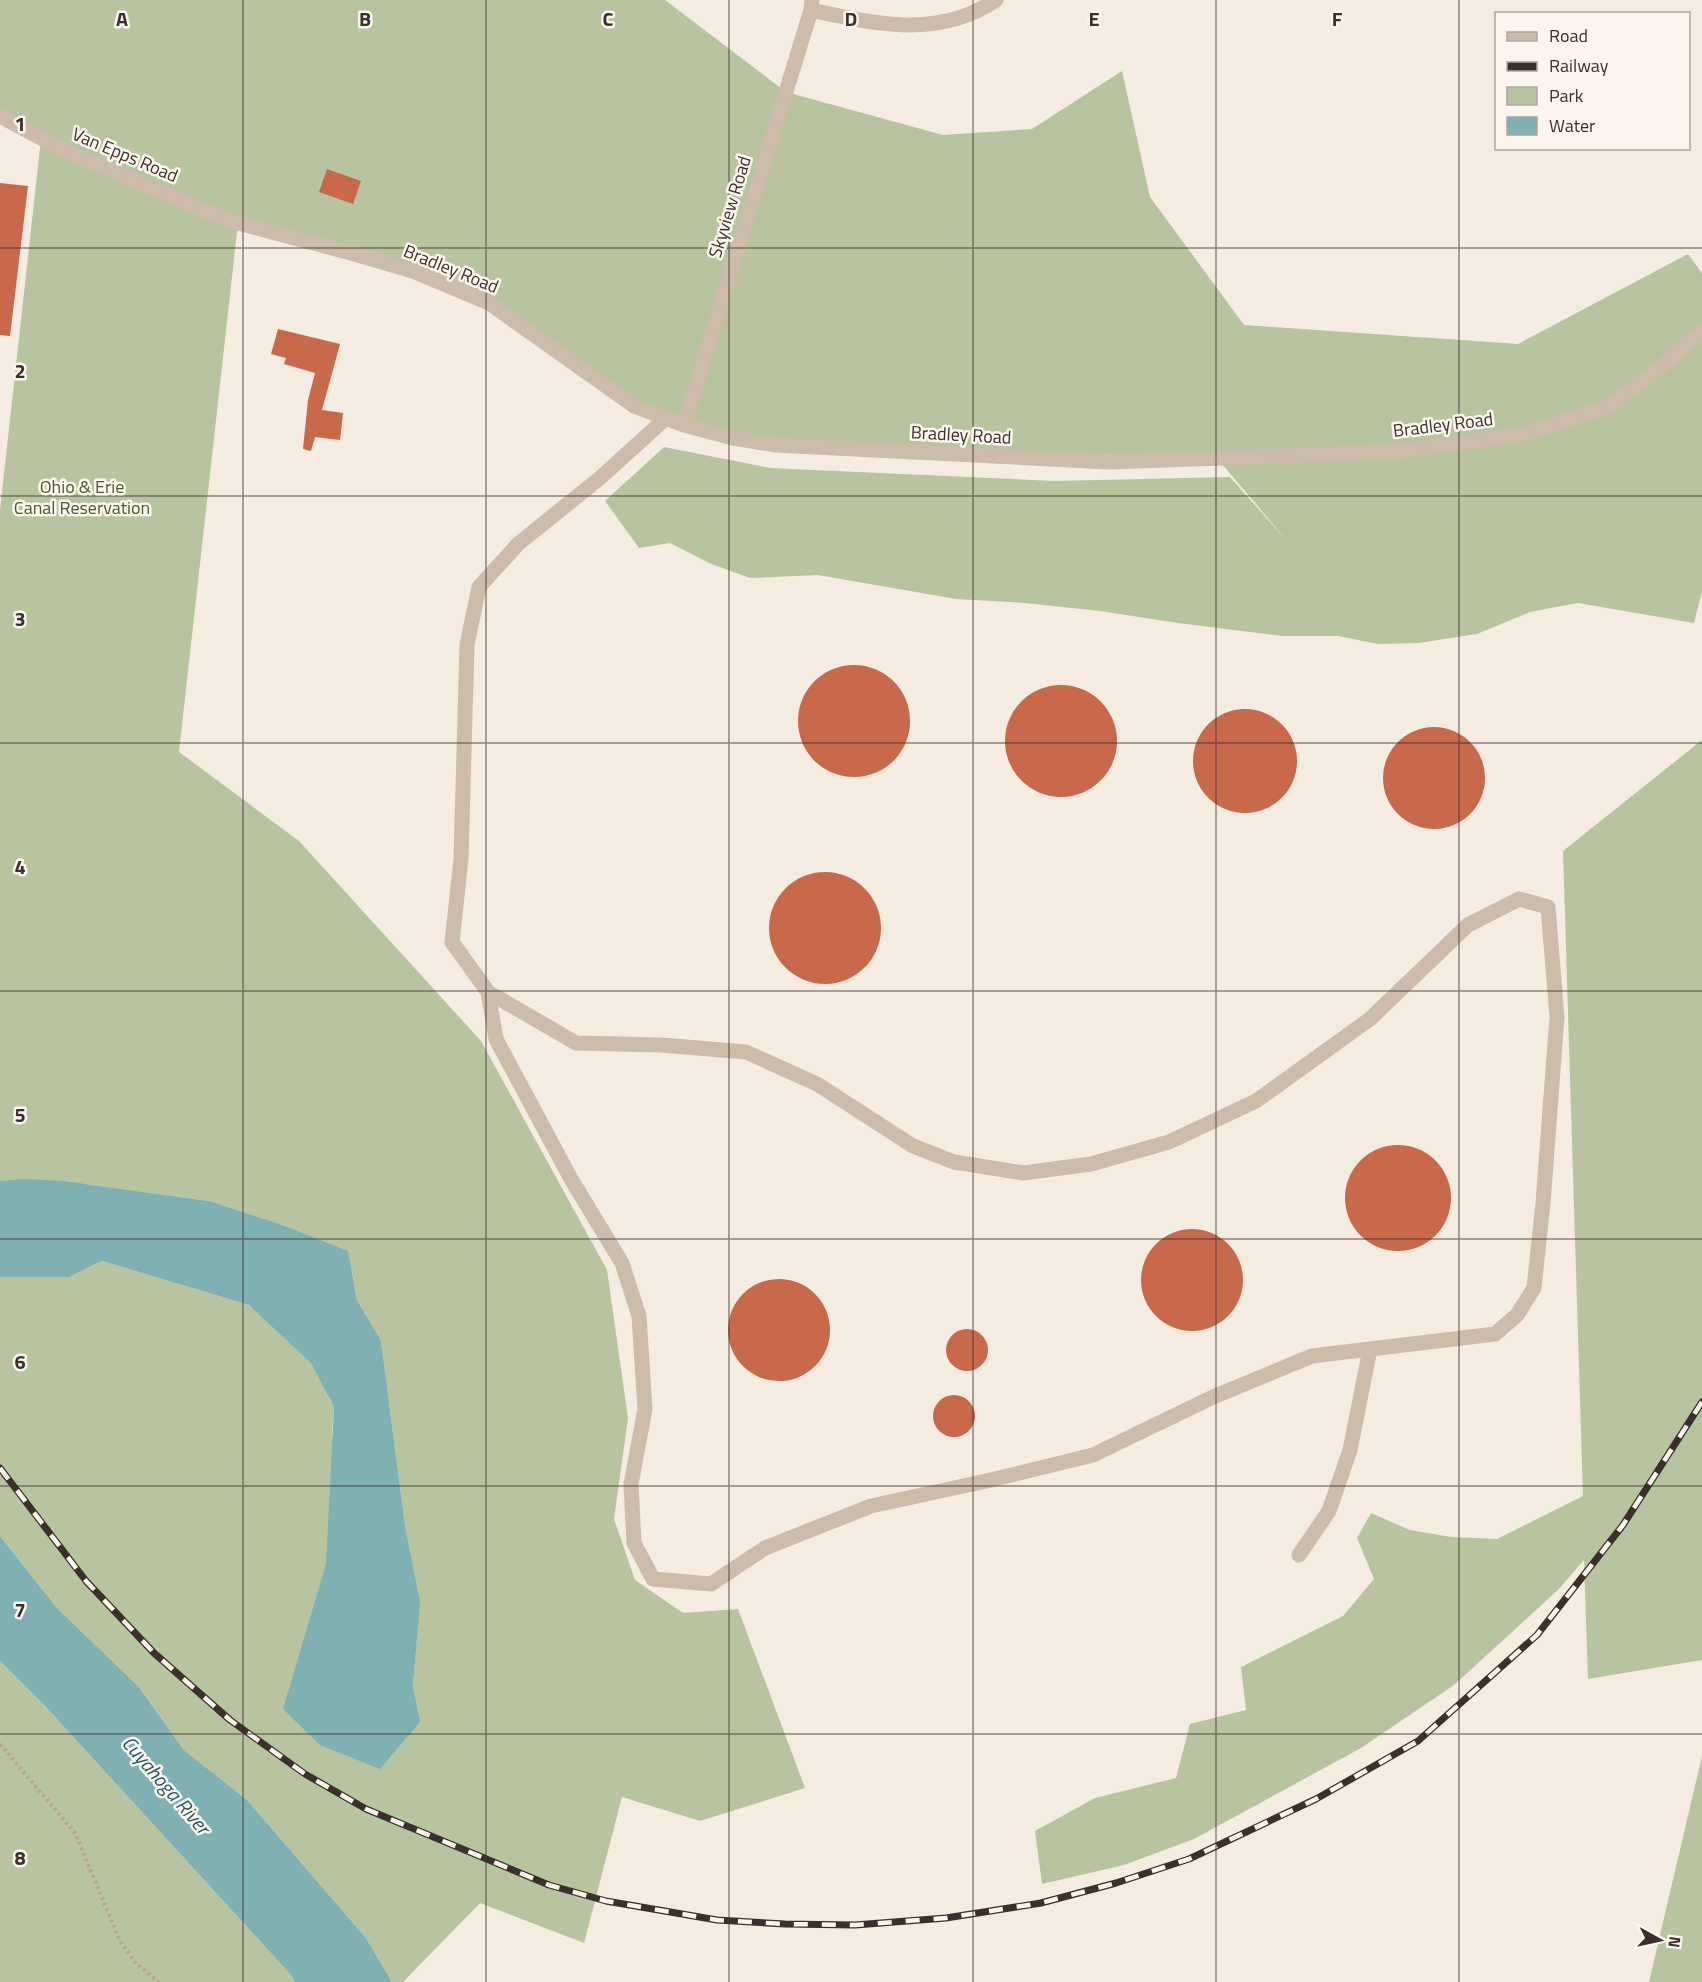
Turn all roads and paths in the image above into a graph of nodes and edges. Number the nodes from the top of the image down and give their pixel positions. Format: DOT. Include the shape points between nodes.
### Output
graph roads {
  1 [pos="996,0"];
  2 [pos="812,5"];
  3 [pos="0,116"];
  4 [pos="237,223"];
  5 [pos="1702,331"];
  6 [pos="666,418"];
  7 [pos="684,425"];
  8 [pos="488,992"];
  9 [pos="1370,1349"];
  10 [pos="1299,1555"];
  11 [pos="0,1744"];
  12 [pos="159,1982"];
  1 -- 2 [label="street" via="978,12 946,23 911,26 862,21"];
  2 -- 7 [label="street, Skyview Road"];
  3 -- 4 [label="street, Van Epps Road" via="61,149"];
  4 -- 6 [label="street, Bradley Road" via="413,272 489,303 634,406"];
  5 -- 7 [label="street, Bradley Road" via="1607,407 1520,435 1393,452 1109,462 776,445"];
  6 -- 7 [label="street, Bradley Road"];
  6 -- 8 [label="street" via="518,544 479,587 467,645 460,859 452,942"];
  8 -- 9 [label="street" via="496,1039 571,1179 622,1263 639,1316 645,1409 631,1484 634,1543 653,1579 711,1584 765,1548 871,1506 1093,1455 1213,1397 1312,1356"];
  8 -- 9 [label="street" via="576,1042 746,1052 817,1084 913,1146 954,1162 1023,1173 1091,1164 1169,1142 1256,1101 1370,1019 1468,925 1519,899 1548,907 1557,1017 1534,1288 1518,1315 1495,1334"];
  9 -- 10 [label="street" via="1350,1450 1329,1511"];
  11 -- 12 [label="path" via="75,1833 120,1941 135,1962"];
}
